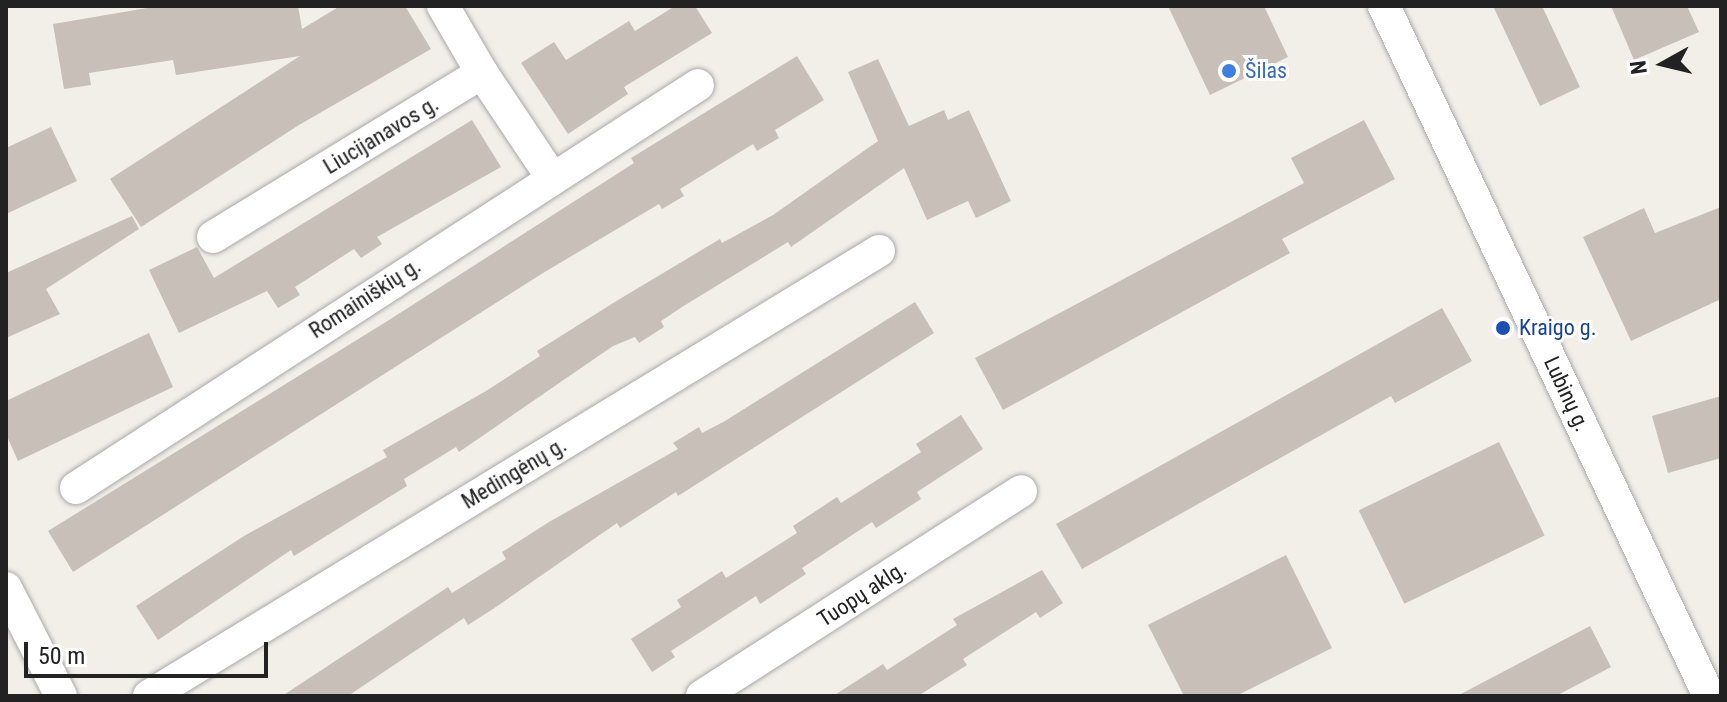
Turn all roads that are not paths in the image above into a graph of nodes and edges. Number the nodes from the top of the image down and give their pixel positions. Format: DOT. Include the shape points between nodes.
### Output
graph roads {
  1 [pos="443,6"];
  2 [pos="1384,6"];
  3 [pos="482,73"];
  4 [pos="698,85"];
  5 [pos="551,176"];
  6 [pos="213,237"];
  7 [pos="879,251"];
  8 [pos="76,488"];
  9 [pos="1021,491"];
  10 [pos="6,588"];
  11 [pos="14,625"];
  12 [pos="61,696"];
  13 [pos="149,696"];
  14 [pos="702,696"];
  15 [pos="1709,696"];
  1 -- 3 [label="street"];
  2 -- 15 [label="street, Lubinų g."];
  3 -- 5 [label="street"];
  3 -- 6 [label="street, Liucijanavos g."];
  4 -- 5 [label="street, Romainiškių g."];
  5 -- 8 [label="street, Romainiškių g."];
  7 -- 13 [label="street, Medingėnų g."];
  9 -- 14 [label="street, Tuopų aklg."];
  10 -- 11 [label="street"];
  11 -- 12 [label="street"];
}
